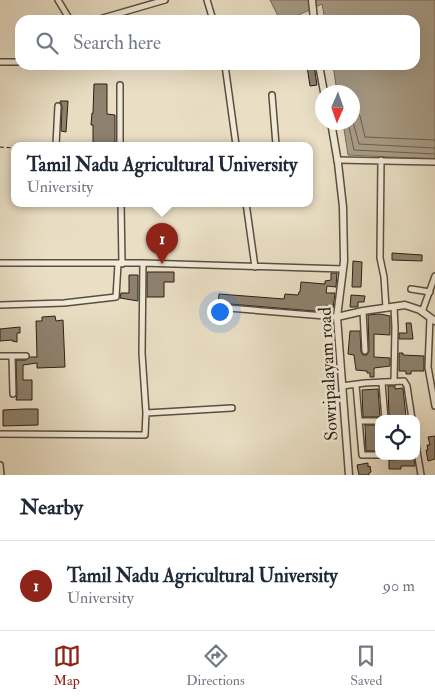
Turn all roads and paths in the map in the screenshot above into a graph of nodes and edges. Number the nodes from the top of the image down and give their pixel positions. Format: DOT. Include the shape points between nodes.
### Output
graph roads {
  1 [pos="58,0"];
  2 [pos="165,0"];
  3 [pos="207,0"];
  4 [pos="312,0"];
  5 [pos="67,15"];
  6 [pos="113,15"];
  7 [pos="212,15"];
  8 [pos="314,15"];
  9 [pos="0,62"];
  10 [pos="15,62"];
  11 [pos="226,70"];
  12 [pos="320,70"];
  13 [pos="120,85"];
  14 [pos="323,85"];
  15 [pos="272,95"];
  16 [pos="58,106"];
  17 [pos="332,130"];
  18 [pos="56,142"];
  19 [pos="120,142"];
  20 [pos="236,142"];
  21 [pos="276,142"];
  22 [pos="337,160"];
  23 [pos="381,160"];
  24 [pos="435,162"];
  25 [pos="121,207"];
  26 [pos="247,207"];
  27 [pos="0,263"];
  28 [pos="143,263"];
  29 [pos="120,264"];
  30 [pos="255,267"];
  31 [pos="343,269"];
  32 [pos="435,276"];
  33 [pos="410,290"];
  34 [pos="430,292"];
  35 [pos="0,305"];
  36 [pos="216,307"];
  37 [pos="394,307"];
  38 [pos="386,308"];
  39 [pos="363,311"];
  40 [pos="422,312"];
  41 [pos="337,317"];
  42 [pos="433,319"];
  43 [pos="365,351"];
  44 [pos="0,356"];
  45 [pos="12,356"];
  46 [pos="26,356"];
  47 [pos="428,367"];
  48 [pos="435,367"];
  49 [pos="394,382"];
  50 [pos="382,383"];
  51 [pos="356,385"];
  52 [pos="342,386"];
  53 [pos="13,394"];
  54 [pos="435,406"];
  55 [pos="232,408"];
  56 [pos="146,412"];
  57 [pos="385,415"];
  58 [pos="412,415"];
  59 [pos="375,421"];
  60 [pos="359,422"];
  61 [pos="0,434"];
  62 [pos="375,455"];
  63 [pos="419,460"];
  64 [pos="0,465"];
  65 [pos="1,475"];
  66 [pos="349,475"];
  67 [pos="422,475"];
  1 -- 5 [label="street"];
  2 -- 6 [label="street"];
  3 -- 7 [label="street"];
  4 -- 8 [label="street"];
  9 -- 10 [label="street"];
  11 -- 20 [label="street"];
  12 -- 14 [label="street"];
  13 -- 19 [label="street"];
  15 -- 21 [label="street"];
  16 -- 18 [label="street"];
  17 -- 22 [label="street, Sowripalayam road"];
  22 -- 23 [label="street"];
  22 -- 31 [label="street, Sowripalayam road" via="343,207"];
  23 -- 24 [label="street"];
  23 -- 38 [label="street" via="380,258"];
  25 -- 29 [label="street"];
  26 -- 30 [label="street"];
  27 -- 29 [label="street"];
  28 -- 29 [label="street"];
  28 -- 30 [label="street"];
  28 -- 56 [label="street" via="142,353"];
  29 -- 35 [label="street" via="116,297"];
  30 -- 31 [label="street"];
  31 -- 41 [label="street, Sowripalayam road"];
  32 -- 34 [label="street"];
  33 -- 34 [label="street"];
  34 -- 40 [label="street"];
  36 -- 41 [label="street"];
  37 -- 38 [label="street"];
  37 -- 40 [label="street" via="412,306"];
  37 -- 49 [label="street"];
  38 -- 39 [label="street"];
  39 -- 41 [label="street"];
  39 -- 43 [label="street"];
  40 -- 42 [label="street"];
  41 -- 52 [label="street, Sowripalayam road"];
  42 -- 47 [label="street"];
  44 -- 45 [label="street"];
  45 -- 46 [label="street"];
  45 -- 53 [label="street"];
  47 -- 48 [label="street"];
  47 -- 54 [label="street"];
  49 -- 50 [label="street"];
  49 -- 58 [label="street" via="404,381 408,386"];
  50 -- 51 [label="street"];
  50 -- 57 [label="street"];
  51 -- 52 [label="street"];
  51 -- 60 [label="street"];
  52 -- 66 [label="street, Sowripalayam road"];
  55 -- 56 [label="street"];
  56 -- 61 [label="street" via="145,435"];
  59 -- 60 [label="street"];
  60 -- 62 [label="street" via="362,455"];
  63 -- 67 [label="street"];
  64 -- 65 [label="street"];
}
